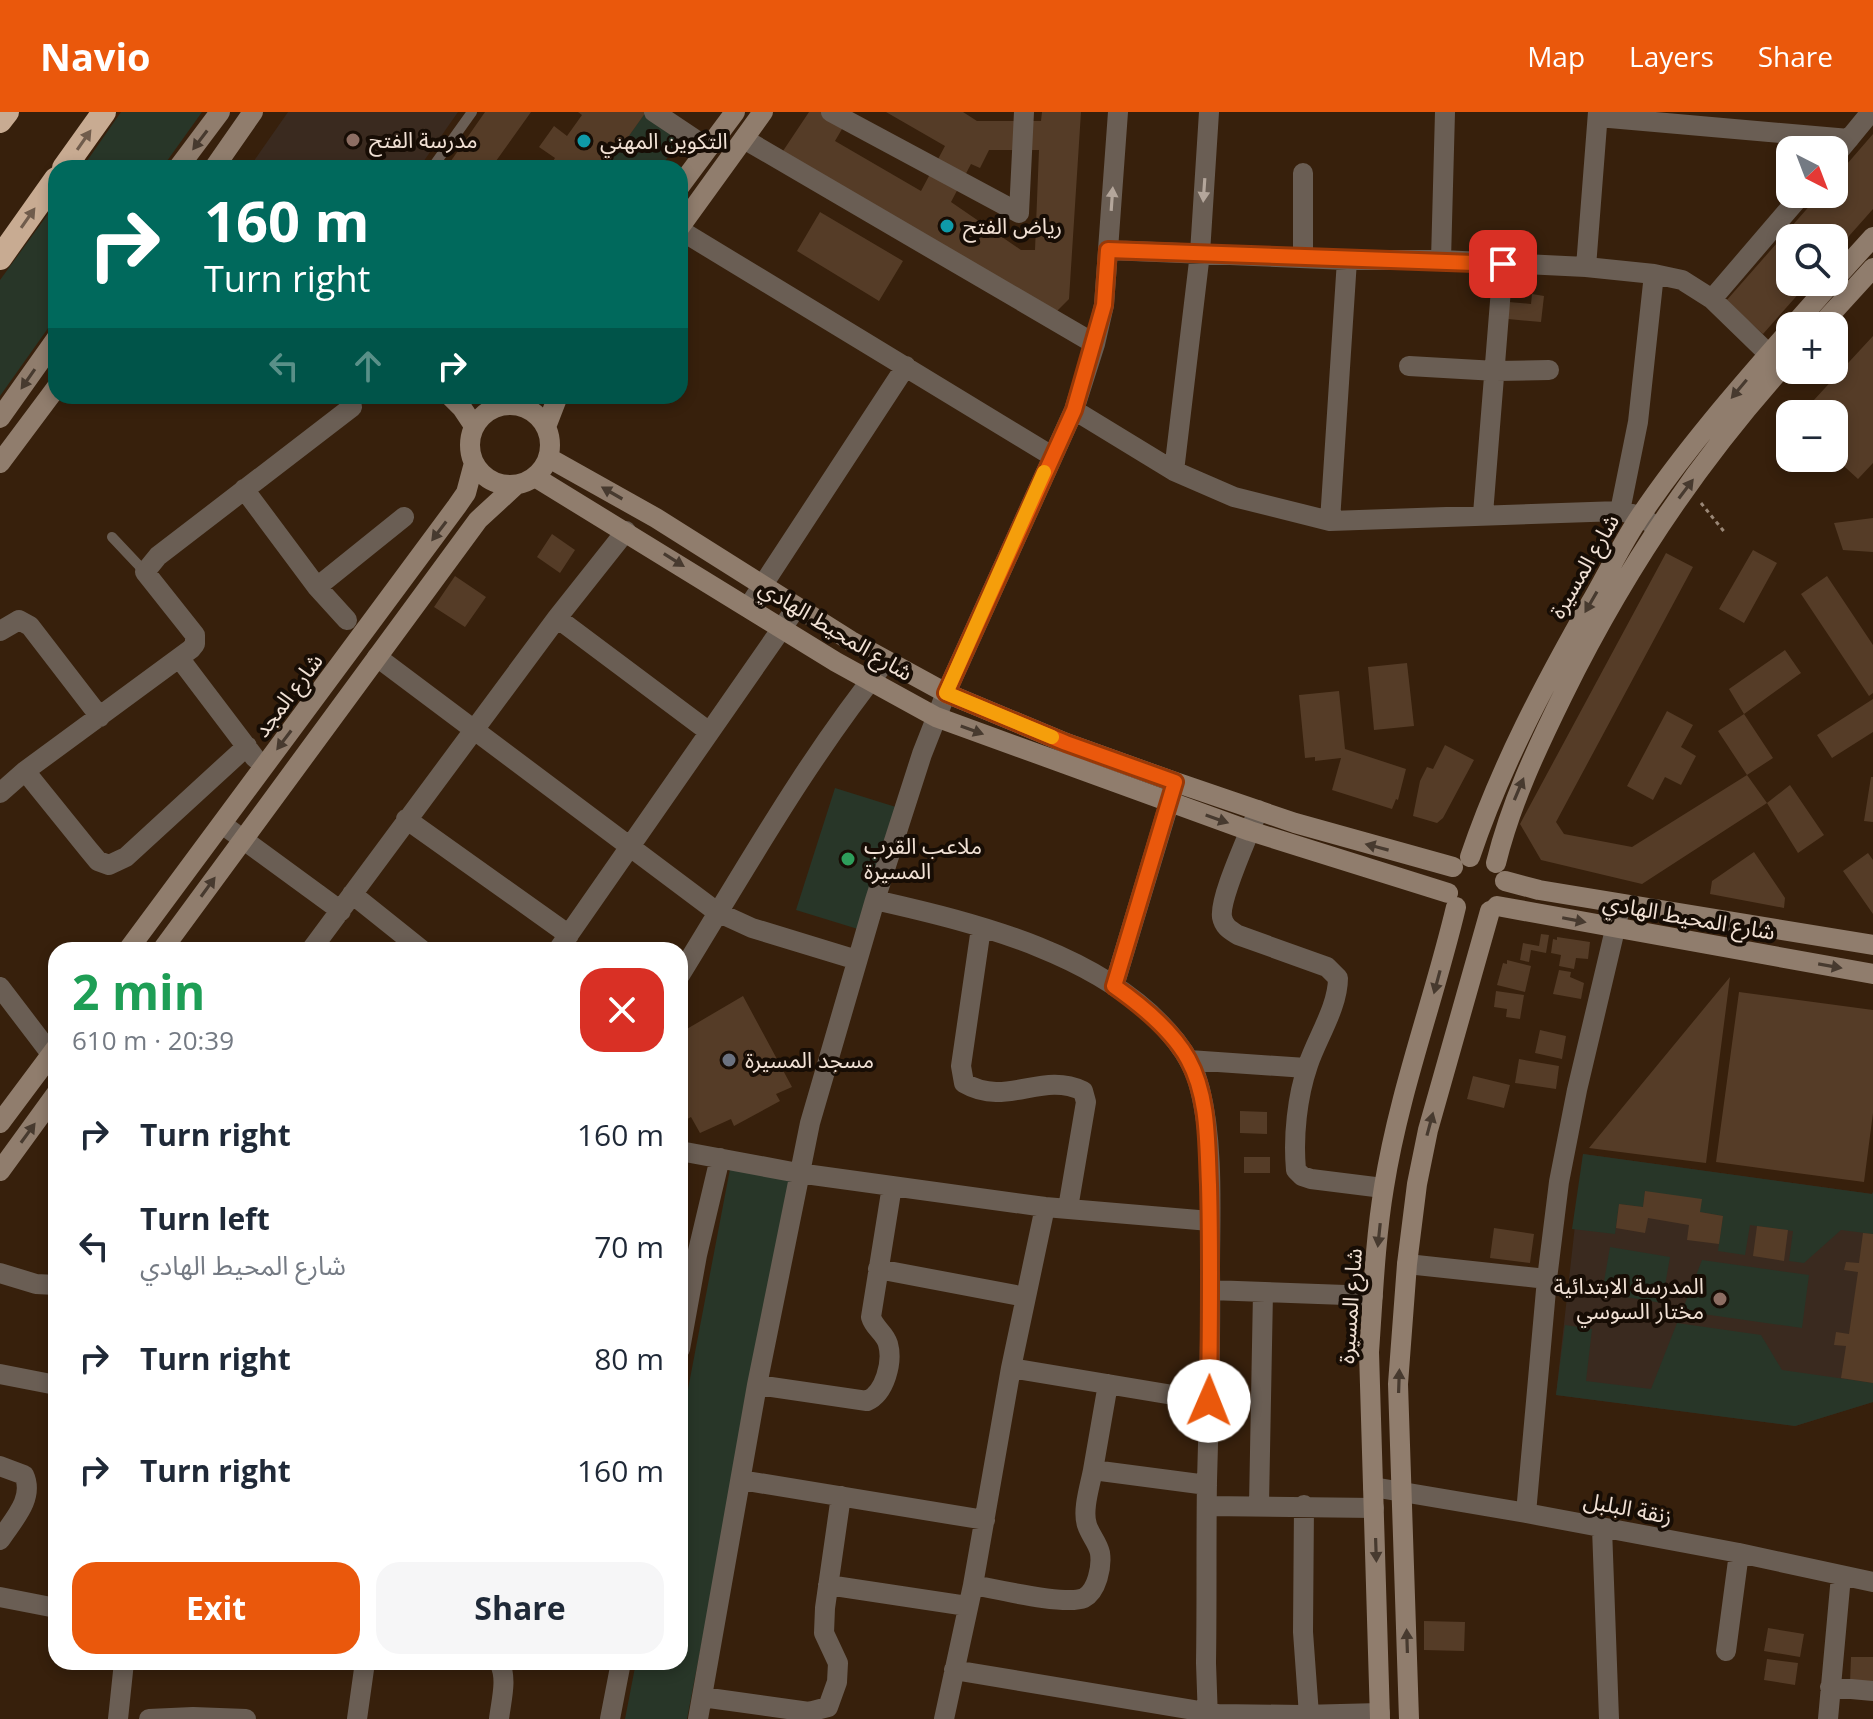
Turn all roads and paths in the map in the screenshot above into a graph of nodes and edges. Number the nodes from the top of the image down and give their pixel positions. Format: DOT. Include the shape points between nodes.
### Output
graph roads {
  1 [pos="7,112"];
  2 [pos="104,112"];
  3 [pos="220,112"];
  4 [pos="253,112"];
  5 [pos="472,112"];
  6 [pos="654,112"];
  7 [pos="735,112"];
  8 [pos="763,112"];
  9 [pos="831,112"];
  10 [pos="1024,112"];
  11 [pos="1118,112"];
  12 [pos="1209,112"];
  13 [pos="1445,112"];
  14 [pos="1871,112"];
  15 [pos="1598,115"];
  16 [pos="0,121"];
  17 [pos="744,139"];
  18 [pos="1849,139"];
  19 [pos="708,148"];
  20 [pos="70,160"];
  21 [pos="184,160"];
  22 [pos="220,160"];
  23 [pos="438,160"];
  24 [pos="1303,173"];
  25 [pos="688,175"];
  26 [pos="48,190"];
  27 [pos="1790,208"];
  28 [pos="688,217"];
  29 [pos="688,233"];
  30 [pos="1873,237"];
  31 [pos="1108,250"];
  32 [pos="1200,253"];
  33 [pos="1303,257"];
  34 [pos="0,258"];
  35 [pos="1347,260"];
  36 [pos="1441,260"];
  37 [pos="1503,264"];
  38 [pos="1848,264"];
  39 [pos="1586,267"];
  40 [pos="1873,268"];
  41 [pos="1654,274"];
  42 [pos="1820,296"];
  43 [pos="1712,299"];
  44 [pos="1806,312"];
  45 [pos="1833,312"];
  46 [pos="1095,344"];
  47 [pos="48,350"];
  48 [pos="1776,356"];
  49 [pos="1776,364"];
  50 [pos="906,366"];
  51 [pos="1409,366"];
  52 [pos="1776,366"];
  53 [pos="1549,370"];
  54 [pos="1496,371"];
  55 [pos="48,399"];
  56 [pos="458,404"];
  57 [pos="499,404"];
  58 [pos="513,404"];
  59 [pos="555,404"];
  60 [pos="352,407"];
  61 [pos="1074,410"];
  62 [pos="0,418"];
  63 [pos="474,426"];
  64 [pos="546,427"];
  65 [pos="1052,456"];
  66 [pos="549,458"];
  67 [pos="0,463"];
  68 [pos="474,463"];
  69 [pos="1174,471"];
  70 [pos="535,477"];
  71 [pos="516,485"];
  72 [pos="1687,487"];
  73 [pos="244,489"];
  74 [pos="1483,514"];
  75 [pos="404,517"];
  76 [pos="1639,518"];
  77 [pos="1330,521"];
  78 [pos="626,531"];
  79 [pos="1726,534"];
  80 [pos="112,537"];
  81 [pos="145,572"];
  82 [pos="763,585"];
  83 [pos="317,587"];
  84 [pos="749,606"];
  85 [pos="796,608"];
  86 [pos="557,618"];
  87 [pos="347,620"];
  88 [pos="784,628"];
  89 [pos="0,631"];
  90 [pos="377,657"];
  91 [pos="180,659"];
  92 [pos="886,661"];
  93 [pos="870,681"];
  94 [pos="946,693"];
  95 [pos="100,717"];
  96 [pos="936,717"];
  97 [pos="708,731"];
  98 [pos="475,732"];
  99 [pos="247,746"];
  100 [pos="263,769"];
  101 [pos="25,771"];
  102 [pos="1175,782"];
  103 [pos="0,793"];
  104 [pos="1169,802"];
  105 [pos="1258,810"];
  106 [pos="406,819"];
  107 [pos="222,824"];
  108 [pos="1250,831"];
  109 [pos="243,840"];
  110 [pos="629,848"];
  111 [pos="1462,862"];
  112 [pos="1501,872"];
  113 [pos="875,900"];
  114 [pos="1452,900"];
  115 [pos="347,902"];
  116 [pos="1621,904"];
  117 [pos="1494,909"];
  118 [pos="717,912"];
  119 [pos="981,928"];
  120 [pos="1617,928"];
  121 [pos="134,942"];
  122 [pos="168,942"];
  123 [pos="317,942"];
  124 [pos="410,942"];
  125 [pos="563,942"];
  126 [pos="1873,945"];
  127 [pos="857,960"];
  128 [pos="688,961"];
  129 [pos="1873,974"];
  130 [pos="1114,986"];
  131 [pos="0,987"];
  132 [pos="48,1045"];
  133 [pos="48,1058"];
  134 [pos="1189,1060"];
  135 [pos="1306,1068"];
  136 [pos="48,1105"];
  137 [pos="0,1123"];
  138 [pos="688,1152"];
  139 [pos="720,1158"];
  140 [pos="0,1171"];
  141 [pos="798,1173"];
  142 [pos="892,1186"];
  143 [pos="1383,1188"];
  144 [pos="1045,1207"];
  145 [pos="1068,1208"];
  146 [pos="1210,1221"];
  147 [pos="689,1254"];
  148 [pos="1407,1264"];
  149 [pos="878,1269"];
  150 [pos="0,1273"];
  151 [pos="1547,1279"];
  152 [pos="48,1285"];
  153 [pos="1210,1290"];
  154 [pos="1263,1292"];
  155 [pos="1373,1296"];
  156 [pos="1026,1297"];
  157 [pos="1011,1368"];
  158 [pos="0,1374"];
  159 [pos="48,1383"];
  160 [pos="1108,1384"];
  161 [pos="757,1385"];
  162 [pos="1209,1401"];
  163 [pos="0,1466"];
  164 [pos="1093,1470"];
  165 [pos="741,1480"];
  166 [pos="1401,1490"];
  167 [pos="841,1496"];
  168 [pos="1207,1496"];
  169 [pos="1373,1498"];
  170 [pos="1259,1505"];
  171 [pos="1304,1505"];
  172 [pos="1526,1513"];
  173 [pos="985,1520"];
  174 [pos="1602,1528"];
  175 [pos="0,1540"];
  176 [pos="1739,1553"];
  177 [pos="1841,1576"];
  178 [pos="1873,1582"];
  179 [pos="828,1585"];
  180 [pos="973,1585"];
  181 [pos="0,1597"];
  182 [pos="48,1606"];
  183 [pos="967,1606"];
  184 [pos="1726,1651"];
  185 [pos="123,1670"];
  186 [pos="364,1670"];
  187 [pos="501,1670"];
  188 [pos="619,1670"];
  189 [pos="954,1670"];
  190 [pos="1830,1687"];
  191 [pos="1873,1691"];
  192 [pos="702,1697"];
  193 [pos="1309,1715"];
  194 [pos="1208,1716"];
  195 [pos="1380,1716"];
  196 [pos="118,1719"];
  197 [pos="149,1719"];
  198 [pos="246,1719"];
  199 [pos="357,1719"];
  200 [pos="499,1719"];
  201 [pos="610,1719"];
  202 [pos="698,1719"];
  203 [pos="944,1719"];
  204 [pos="1409,1719"];
  205 [pos="1609,1719"];
  206 [pos="1828,1719"];
  1 -- 16 [label="highway"];
  20 -- 2 [label="highway, one-way"];
  3 -- 21 [label="street, one-way"];
  4 -- 22 [label="street"];
  5 -- 23 [label="lane"];
  6 -- 19 [label="street"];
  7 -- 19 [label="street"];
  8 -- 17 [label="street"];
  9 -- 10 [label="street" via="1019,213"];
  31 -- 11 [label="street, one-way"];
  12 -- 32 [label="street, one-way"];
  13 -- 36 [label="street"];
  14 -- 18 [label="street"];
  15 -- 18 [label="street"];
  15 -- 39 [label="street"];
  17 -- 28 [label="street"];
  17 -- 46 [label="street"];
  19 -- 25 [label="street"];
  24 -- 33 [label="street"];
  34 -- 26 [label="highway, one-way"];
  27 -- 43 [label="street"];
  29 -- 50 [label="street"];
  30 -- 38 [label="street, شارع المسيرة"];
  31 -- 32 [label="street"];
  31 -- 46 [label="street"];
  32 -- 33 [label="street"];
  32 -- 69 [label="street"];
  33 -- 35 [label="street"];
  35 -- 36 [label="street"];
  35 -- 77 [label="street"];
  36 -- 37 [label="street"];
  37 -- 39 [label="street"];
  37 -- 54 [label="street"];
  39 -- 41 [label="street"];
  40 -- 45 [label="street"];
  41 -- 43 [label="street" via="1682,280"];
  41 -- 76 [label="street" via="1638,422"];
  42 -- 44 [label="street, شارع المسيرة"];
  43 -- 48 [label="street"];
  46 -- 61 [label="street"];
  47 -- 62 [label="street, one-way"];
  49 -- 76 [label="street, شارع المسيرة, one-way" via="1694,444"];
  50 -- 65 [label="street"];
  50 -- 82 [label="street"];
  51 -- 54 [label="street"];
  52 -- 72 [label="street, شارع المسيرة"];
  53 -- 54 [label="street"];
  54 -- 74 [label="street"];
  55 -- 67 [label="street"];
  56 -- 63 [label="street"];
  57 -- 63 [label="street"];
  58 -- 64 [label="street" via="533,412"];
  59 -- 64 [label="street"];
  60 -- 73 [label="street"];
  61 -- 65 [label="street"];
  61 -- 69 [label="street"];
  63 -- 68 [label="street"];
  64 -- 66 [label="street"];
  65 -- 94 [label="street"];
  66 -- 70 [label="street"];
  82 -- 66 [label="street, شارع المحيط الهادي, one-way"];
  68 -- 71 [label="street" via="492,482"];
  68 -- 100 [label="street, شارع المجد, one-way" via="466,493"];
  69 -- 77 [label="street" via="1234,497"];
  70 -- 71 [label="street"];
  70 -- 78 [label="street, شارع المحيط الهادي"];
  71 -- 90 [label="street" via="478,520"];
  76 -- 72 [label="street, شارع المسيرة, one-way"];
  72 -- 79 [label="path"];
  73 -- 81 [label="street"];
  73 -- 83 [label="street"];
  74 -- 76 [label="street"];
  74 -- 77 [label="street"];
  75 -- 83 [label="street"];
  76 -- 111 [label="street, شارع المسيرة, one-way" via="1518,738"];
  112 -- 76 [label="street, شارع المسيرة, one-way" via="1510,814"];
  78 -- 84 [label="street, شارع المحيط الهادي, one-way"];
  78 -- 86 [label="street"];
  80 -- 81 [label="lane"];
  81 -- 91 [label="street" via="195,635 195,644"];
  82 -- 84 [label="street"];
  82 -- 85 [label="street, شارع المحيط الهادي"];
  83 -- 87 [label="street"];
  84 -- 88 [label="street, شارع المحيط الهادي"];
  85 -- 88 [label="street"];
  85 -- 92 [label="street, شارع المحيط الهادي"];
  86 -- 97 [label="street"];
  86 -- 98 [label="street"];
  88 -- 93 [label="street, شارع المحيط الهادي"];
  88 -- 97 [label="street"];
  89 -- 95 [label="street" via="19,620 30,626"];
  90 -- 98 [label="street"];
  90 -- 109 [label="street"];
  91 -- 95 [label="street"];
  91 -- 99 [label="street"];
  92 -- 93 [label="street"];
  92 -- 94 [label="street, شارع المحيط الهادي"];
  93 -- 96 [label="street, شارع المحيط الهادي"];
  93 -- 118 [label="street"];
  94 -- 96 [label="street"];
  94 -- 102 [label="street, شارع المحيط الهادي"];
  95 -- 101 [label="street"];
  96 -- 104 [label="street, شارع المحيط الهادي, one-way"];
  96 -- 113 [label="street"];
  97 -- 110 [label="street"];
  98 -- 106 [label="street"];
  98 -- 110 [label="street"];
  99 -- 100 [label="street"];
  99 -- 101 [label="street" via="126,857 109,865 98,861"];
  100 -- 107 [label="street, شارع المجد"];
  101 -- 103 [label="street"];
  102 -- 104 [label="street"];
  102 -- 105 [label="street, شارع المحيط الهادي"];
  104 -- 108 [label="street, شارع المحيط الهادي, one-way"];
  104 -- 130 [label="street"];
  105 -- 108 [label="street"];
  111 -- 105 [label="street, شارع المحيط الهادي, one-way" via="1369,845"];
  106 -- 115 [label="street"];
  106 -- 125 [label="street"];
  107 -- 109 [label="street"];
  107 -- 121 [label="street, شارع المجد"];
  108 -- 114 [label="street, شارع المحيط الهادي"];
  108 -- 135 [label="street" via="1222,909 1227,928 1327,967 1338,978"];
  109 -- 115 [label="street"];
  122 -- 109 [label="street, one-way"];
  110 -- 118 [label="street"];
  110 -- 125 [label="street"];
  111 -- 112 [label="street" via="1484,857"];
  111 -- 114 [label="street" via="1447,880"];
  112 -- 116 [label="street, شارع المحيط الهادي" via="1539,890"];
  112 -- 117 [label="street" via="1503,897"];
  113 -- 119 [label="street"];
  113 -- 127 [label="street"];
  114 -- 117 [label="street" via="1472,914"];
  114 -- 143 [label="street, شارع المسيرة, one-way"];
  115 -- 123 [label="street"];
  115 -- 124 [label="street"];
  116 -- 120 [label="street"];
  116 -- 126 [label="street, شارع المحيط الهادي"];
  117 -- 120 [label="street, شارع المحيط الهادي, one-way"];
  148 -- 117 [label="street, one-way" via="1428,1130"];
  118 -- 127 [label="street"];
  118 -- 128 [label="street"];
  119 -- 130 [label="street" via="1067,961"];
  119 -- 145 [label="street" via="961,1066 964,1083 1002,1094 1050,1083 1068,1083 1083,1091 1086,1102"];
  120 -- 129 [label="street, شارع المحيط الهادي, one-way"];
  120 -- 151 [label="street" via="1577,1090"];
  127 -- 141 [label="street"];
  130 -- 134 [label="street" via="1156,1021"];
  131 -- 132 [label="street"];
  133 -- 137 [label="street"];
  134 -- 135 [label="street"];
  134 -- 146 [label="street" via="1206,1119"];
  135 -- 143 [label="street" via="1296,1120 1299,1174"];
  140 -- 136 [label="street, one-way"];
  138 -- 139 [label="street"];
  139 -- 141 [label="street"];
  139 -- 147 [label="street"];
  141 -- 142 [label="street"];
  141 -- 161 [label="street"];
  142 -- 144 [label="street"];
  142 -- 149 [label="street"];
  143 -- 155 [label="street, شارع المسيرة, one-way"];
  144 -- 145 [label="street"];
  144 -- 156 [label="street"];
  145 -- 146 [label="street"];
  146 -- 153 [label="street"];
  148 -- 151 [label="street"];
  166 -- 148 [label="street, one-way" via="1398,1384"];
  149 -- 156 [label="street"];
  149 -- 161 [label="street" via="871,1317 889,1346 884,1381 874,1397 851,1400"];
  150 -- 152 [label="street"];
  151 -- 172 [label="street"];
  153 -- 154 [label="street"];
  153 -- 162 [label="street"];
  154 -- 155 [label="street"];
  154 -- 170 [label="street"];
  155 -- 169 [label="street, شارع المسيرة"];
  156 -- 157 [label="street"];
  157 -- 160 [label="street"];
  157 -- 173 [label="street"];
  158 -- 159 [label="street"];
  160 -- 162 [label="street"];
  160 -- 164 [label="street"];
  161 -- 165 [label="street"];
  162 -- 168 [label="street"];
  163 -- 175 [label="street" via="24,1475 27,1492"];
  164 -- 168 [label="street, زنقة البلبل"];
  164 -- 180 [label="street" via="1086,1523 1100,1551 1100,1567 1088,1596 1061,1600"];
  165 -- 167 [label="street"];
  165 -- 192 [label="street"];
  166 -- 169 [label="street, زنقة البلبل"];
  166 -- 172 [label="street, زنقة البلبل"];
  204 -- 166 [label="street, one-way"];
  167 -- 173 [label="street"];
  167 -- 179 [label="street"];
  168 -- 170 [label="street, زنقة البلبل"];
  168 -- 194 [label="street"];
  169 -- 171 [label="street, زنقة البلبل"];
  169 -- 195 [label="street, شارع المسيرة, one-way"];
  170 -- 171 [label="street, زنقة البلبل"];
  171 -- 193 [label="street" via="1303,1632"];
  172 -- 174 [label="street, زنقة البلبل"];
  173 -- 180 [label="street"];
  174 -- 176 [label="street, زنقة البلبل"];
  174 -- 205 [label="street"];
  176 -- 177 [label="street, زنقة البلبل"];
  176 -- 184 [label="street"];
  177 -- 178 [label="street, زنقة البلبل"];
  177 -- 190 [label="street"];
  179 -- 183 [label="street"];
  179 -- 192 [label="street" via="824,1633 838,1663 828,1707 809,1712"];
  180 -- 183 [label="street"];
  181 -- 182 [label="street"];
  183 -- 189 [label="street"];
  185 -- 196 [label="street"];
  186 -- 199 [label="street"];
  187 -- 200 [label="street"];
  188 -- 201 [label="street"];
  189 -- 194 [label="street"];
  189 -- 203 [label="street"];
  190 -- 191 [label="street"];
  190 -- 206 [label="street"];
  192 -- 202 [label="street"];
  193 -- 194 [label="street"];
  193 -- 195 [label="street"];
  197 -- 198 [label="street"];
}
